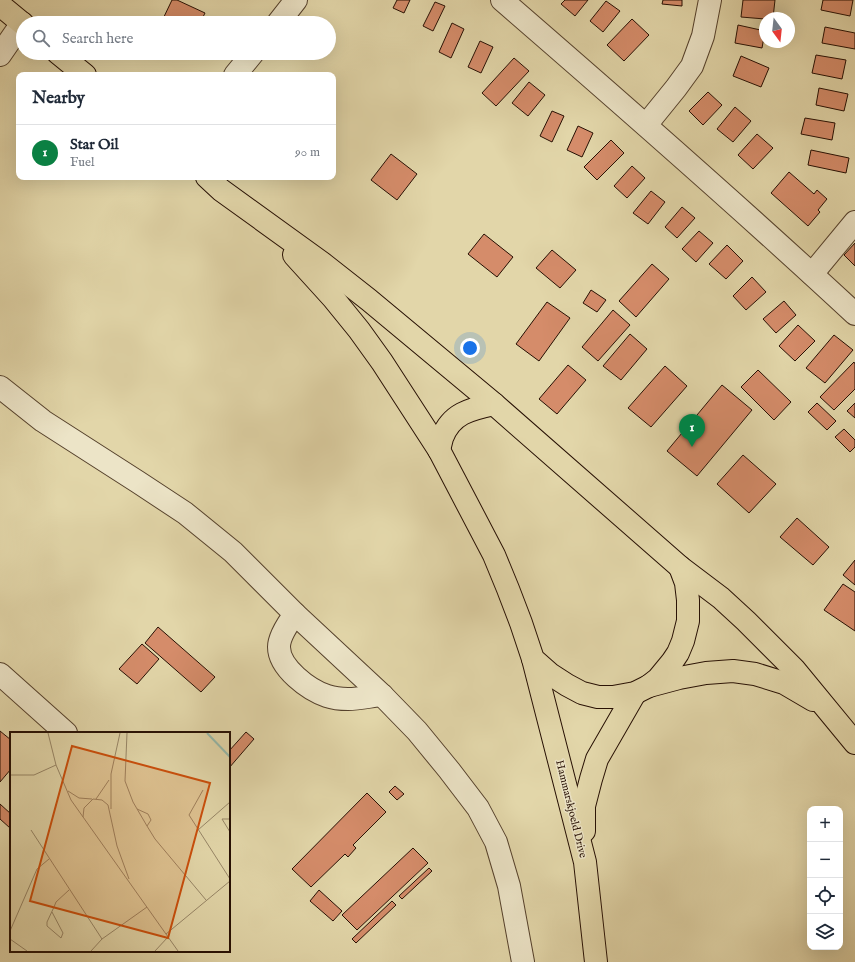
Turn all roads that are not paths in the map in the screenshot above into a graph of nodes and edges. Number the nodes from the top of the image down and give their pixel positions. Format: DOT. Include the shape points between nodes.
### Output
graph roads {
  1 [pos="296,0"];
  2 [pos="502,0"];
  3 [pos="710,0"];
  4 [pos="2,4"];
  5 [pos="283,16"];
  6 [pos="16,17"];
  7 [pos="16,32"];
  8 [pos="0,54"];
  9 [pos="67,60"];
  10 [pos="247,60"];
  11 [pos="81,72"];
  12 [pos="237,72"];
  13 [pos="646,125"];
  14 [pos="210,180"];
  15 [pos="855,222"];
  16 [pos="265,223"];
  17 [pos="812,274"];
  18 [pos="855,314"];
  19 [pos="0,387"];
  20 [pos="494,404"];
  21 [pos="439,450"];
  22 [pos="680,567"];
  23 [pos="295,614"];
  24 [pos="533,659"];
  25 [pos="0,674"];
  26 [pos="642,690"];
  27 [pos="382,695"];
  28 [pos="826,707"];
  29 [pos="65,732"];
  30 [pos="855,743"];
  31 [pos="585,862"];
  32 [pos="523,962"];
  33 [pos="596,962"];
  1 -- 5 [label="street"];
  2 -- 13 [label="street"];
  3 -- 13 [label="street" via="703,36 692,66"];
  4 -- 6 [label="main road"];
  7 -- 8 [label="street"];
  9 -- 11 [label="main road"];
  10 -- 12 [label="street"];
  13 -- 17 [label="street"];
  14 -- 16 [label="main road"];
  15 -- 17 [label="street"];
  16 -- 20 [label="main road" via="322,263"];
  16 -- 21 [label="main road, Hammarskjoeld Drive" via="359,330"];
  17 -- 18 [label="street"];
  19 -- 23 [label="street" via="43,421 185,513 233,552"];
  20 -- 21 [label="main road" via="456,417 447,428"];
  20 -- 22 [label="main road"];
  21 -- 24 [label="main road, Hammarskjoeld Drive" via="494,555"];
  22 -- 26 [label="main road" via="688,600 688,621 683,641 678,653 658,679"];
  22 -- 28 [label="main road" via="721,598 762,636"];
  23 -- 27 [label="street"];
  23 -- 27 [label="street" via="284,631 279,646 281,657 290,671 308,687 327,696 348,699"];
  24 -- 26 [label="main road" via="550,674 582,693 613,697"];
  24 -- 31 [label="main road, Hammarskjoeld Drive"];
  25 -- 29 [label="street"];
  26 -- 28 [label="main road" via="679,678 733,671 755,674 784,683"];
  26 -- 31 [label="main road" via="597,759 584,806"];
  27 -- 32 [label="street" via="417,731 449,770 478,808 496,842 509,886"];
  28 -- 30 [label="main road"];
  31 -- 33 [label="main road, Hammarskjoeld Drive"];
}
